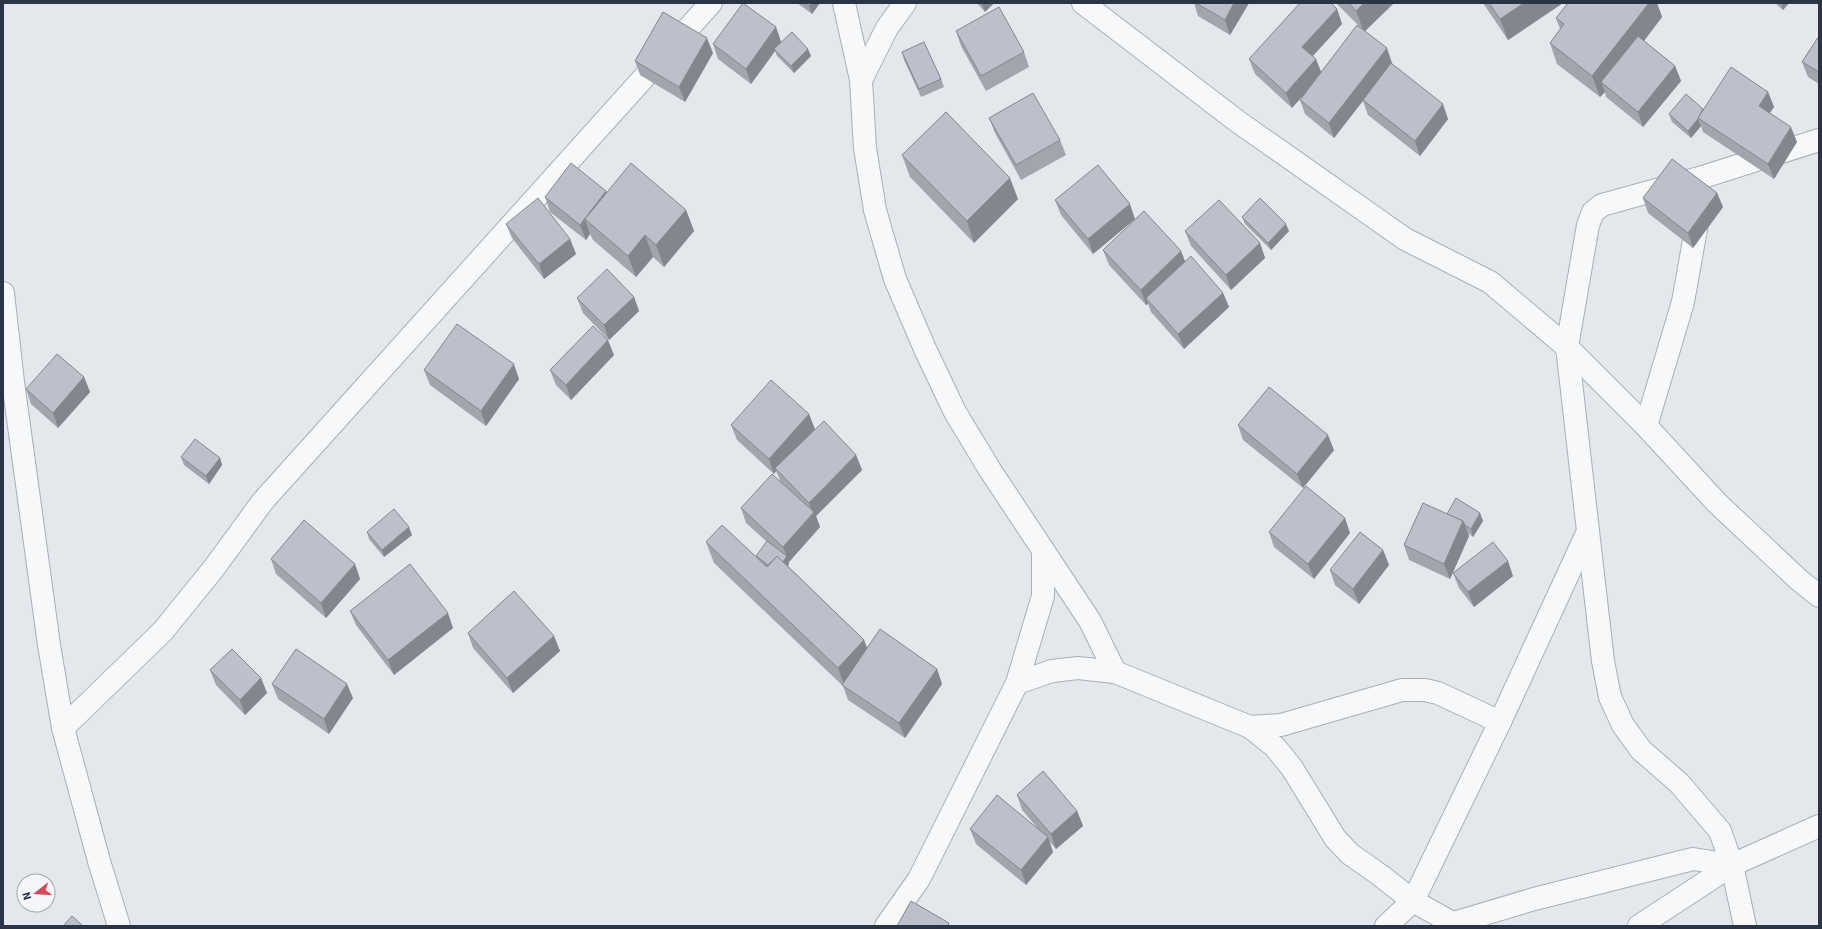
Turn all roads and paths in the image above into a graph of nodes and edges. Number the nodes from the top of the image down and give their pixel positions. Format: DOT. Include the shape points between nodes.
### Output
graph roads {
  1 [pos="710,3"];
  2 [pos="844,3"];
  3 [pos="905,3"];
  4 [pos="1084,3"];
  5 [pos="861,80"];
  6 [pos="1819,140"];
  7 [pos="1706,176"];
  8 [pos="3,293"];
  9 [pos="1567,347"];
  10 [pos="1646,426"];
  11 [pos="1588,531"];
  12 [pos="1043,550"];
  13 [pos="1819,596"];
  14 [pos="1115,672"];
  15 [pos="1017,683"];
  16 [pos="1500,722"];
  17 [pos="1250,727"];
  18 [pos="64,728"];
  19 [pos="1819,826"];
  20 [pos="1732,865"];
  21 [pos="1413,901"];
  22 [pos="1456,925"];
  23 [pos="119,926"];
  24 [pos="886,926"];
  25 [pos="1386,926"];
  26 [pos="1639,926"];
  27 [pos="1744,926"];
  1 -- 18 [label="street" via="273,490 163,630"];
  2 -- 5 [label="street"];
  3 -- 5 [label="street" via="887,28"];
  4 -- 9 [label="street" via="1237,122 1406,239 1490,282"];
  5 -- 12 [label="street" via="865,148 875,210 895,279 955,412"];
  6 -- 7 [label="street"];
  7 -- 9 [label="street" via="1602,205 1593,212 1588,225"];
  7 -- 10 [label="street" via="1683,302"];
  8 -- 18 [label="street" via="48,637"];
  9 -- 10 [label="street"];
  9 -- 11 [label="street"];
  10 -- 13 [label="street" via="1717,502"];
  11 -- 16 [label="street"];
  11 -- 20 [label="street" via="1603,661 1610,697 1623,725 1641,750 1679,783 1720,831"];
  12 -- 14 [label="street" via="1090,621"];
  12 -- 15 [label="street" via="1043,596"];
  14 -- 15 [label="street" via="1078,668 1052,671"];
  14 -- 17 [label="street"];
  15 -- 24 [label="street" via="918,879"];
  16 -- 17 [label="street" via="1438,693 1402,690 1281,725"];
  16 -- 21 [label="street"];
  17 -- 21 [label="street" via="1275,747 1292,768 1335,838 1350,854"];
  18 -- 23 [label="street"];
  19 -- 20 [label="street"];
  20 -- 22 [label="street" via="1693,859 1534,899"];
  20 -- 26 [label="street"];
  20 -- 27 [label="street"];
  21 -- 22 [label="street"];
  21 -- 25 [label="street"];
}
